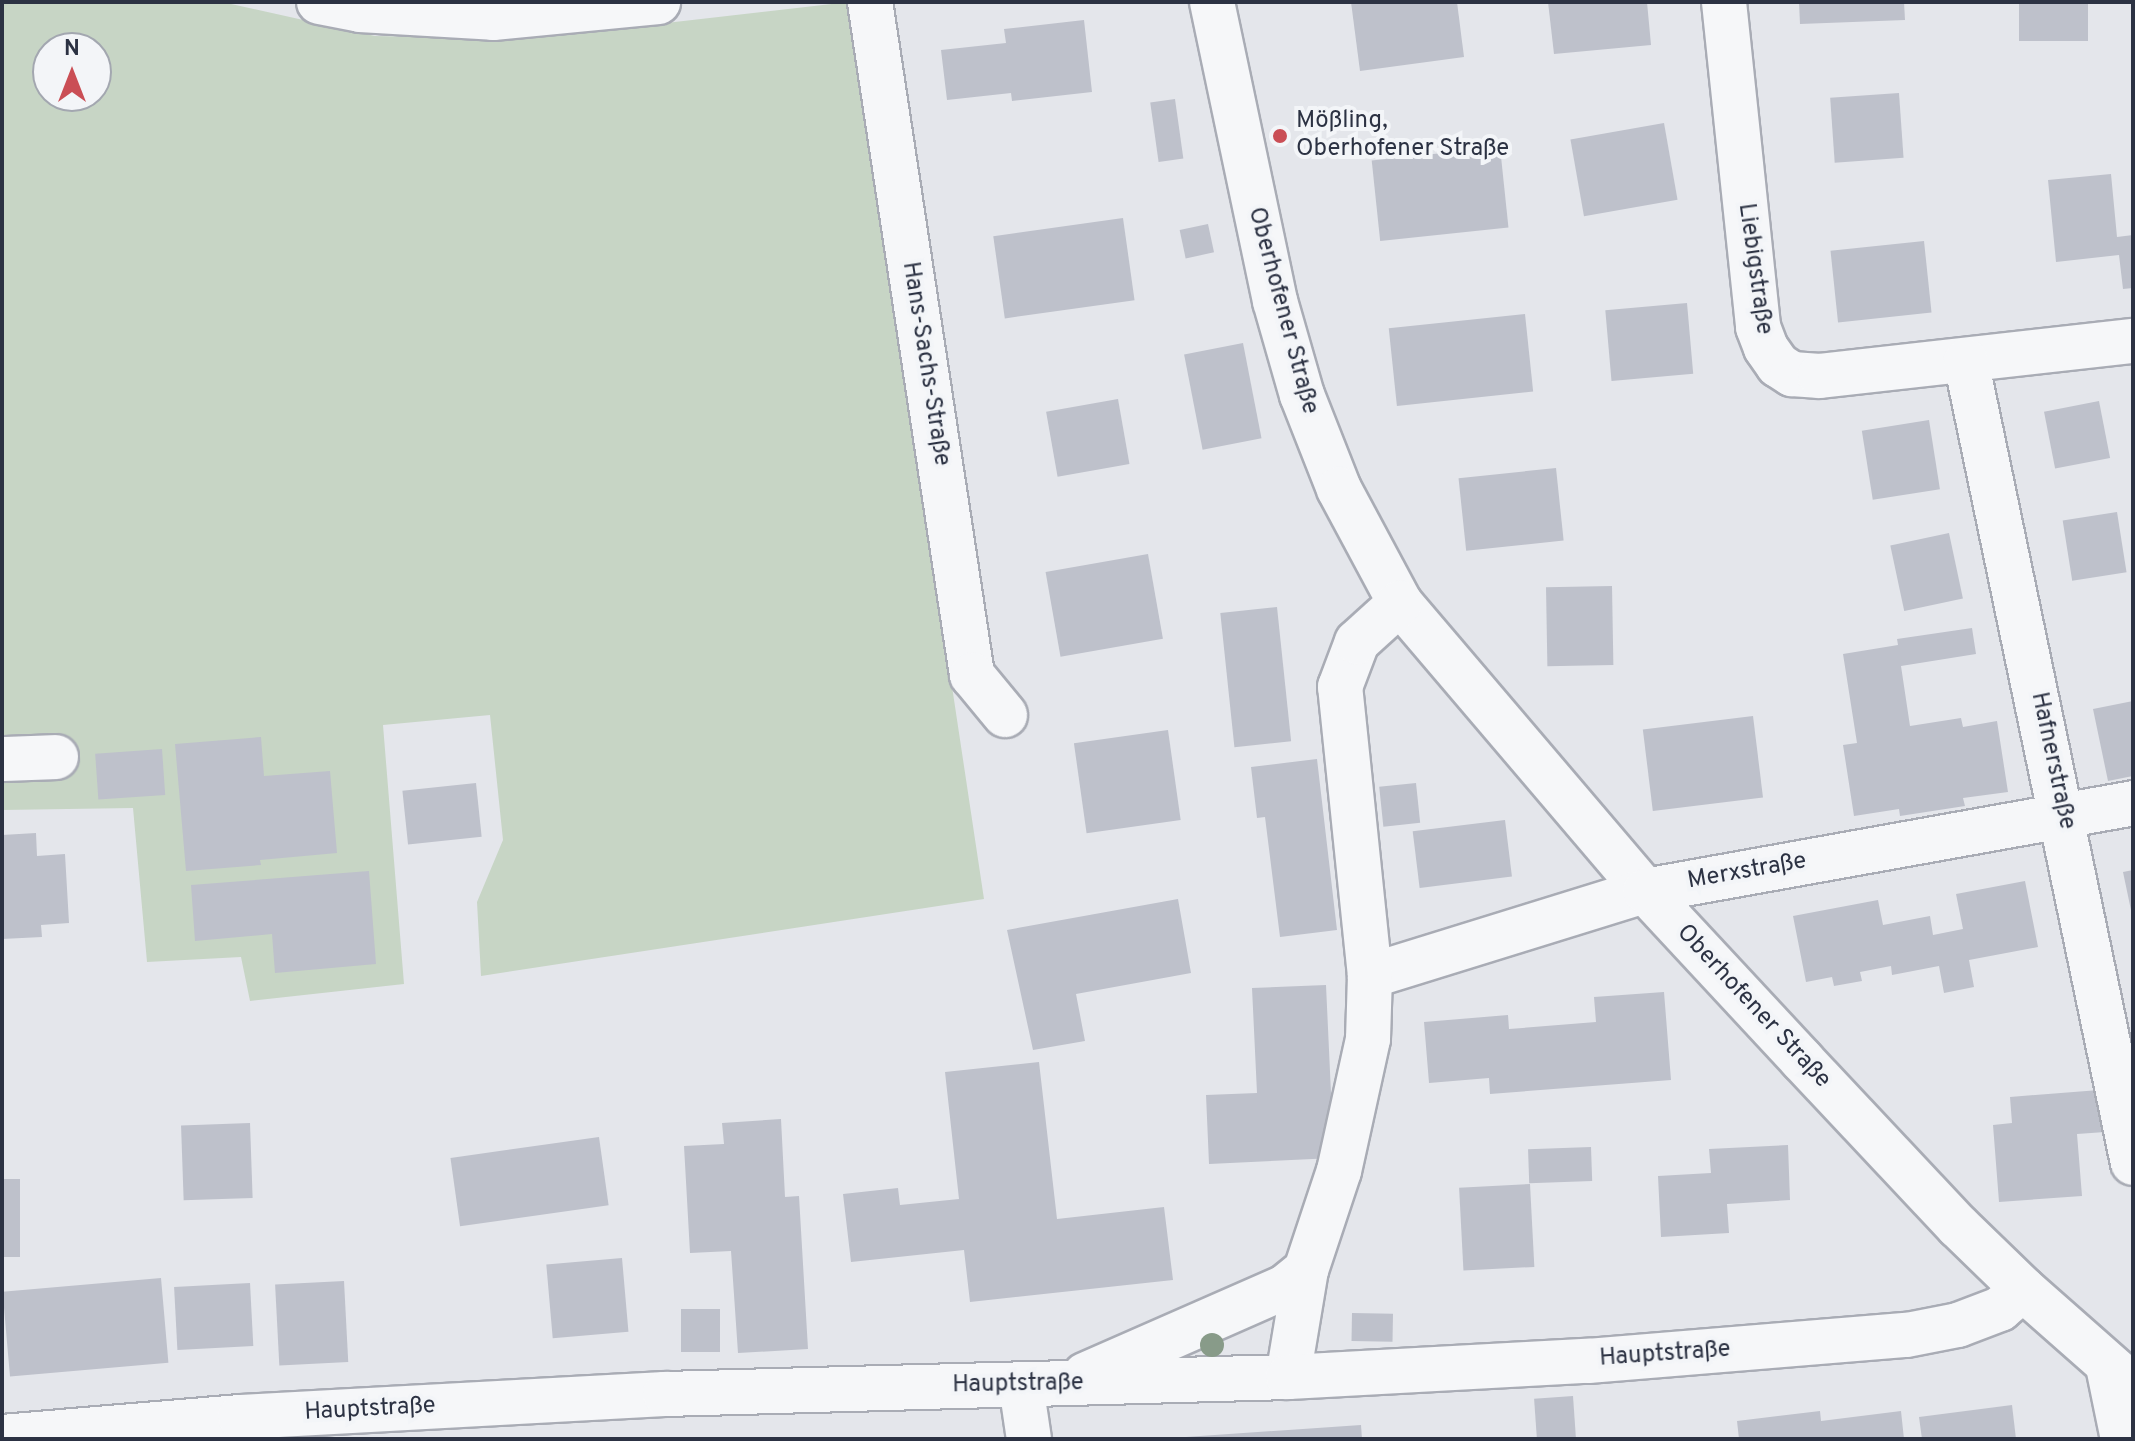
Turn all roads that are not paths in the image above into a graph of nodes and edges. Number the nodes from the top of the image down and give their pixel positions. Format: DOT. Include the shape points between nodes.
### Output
graph roads {
  1 [pos="319,2"];
  2 [pos="658,2"];
  3 [pos="870,2"];
  4 [pos="1212,2"];
  5 [pos="1724,2"];
  6 [pos="2133,341"];
  7 [pos="1966,361"];
  8 [pos="1400,603"];
  9 [pos="1005,715"];
  10 [pos="56,757"];
  11 [pos="2,759"];
  12 [pos="2133,803"];
  13 [pos="2063,815"];
  14 [pos="1645,891"];
  15 [pos="1370,976"];
  16 [pos="2133,1163"];
  17 [pos="1306,1270"];
  18 [pos="2023,1289"];
  19 [pos="1288,1377"];
  20 [pos="2126,1377"];
  21 [pos="1041,1385"];
  22 [pos="242,1428"];
  23 [pos="2,1437"];
  24 [pos="1029,1439"];
  25 [pos="2123,1439"];
  1 -- 2 [label="street" via="360,10 493,18"];
  3 -- 9 [label="street, Hans-Sachs-Straße" via="972,675"];
  4 -- 8 [label="street, Oberhofener Straße" via="1275,301 1302,395 1339,489"];
  5 -- 7 [label="street, Liebigstraße" via="1758,327 1766,348 1792,374 1820,376"];
  6 -- 7 [label="street, Liebigstraße"];
  7 -- 13 [label="street, Hafnerstraße"];
  8 -- 14 [label="street, Oberhofener Straße"];
  8 -- 15 [label="street" via="1357,642 1340,687"];
  10 -- 11 [label="street"];
  12 -- 13 [label="street, Merxstraße"];
  13 -- 14 [label="street, Merxstraße"];
  13 -- 16 [label="street, Hafnerstraße"];
  14 -- 15 [label="street, Merxstraße"];
  14 -- 18 [label="street, Oberhofener Straße"];
  15 -- 17 [label="street" via="1368,1039 1339,1171"];
  17 -- 19 [label="street"];
  17 -- 21 [label="street" via="1285,1287"];
  18 -- 19 [label="street, Hauptstraße" via="2000,1309 1958,1325 1907,1335 1588,1361"];
  18 -- 20 [label="street, Oberhofener Straße"];
  19 -- 21 [label="street, Hauptstraße"];
  20 -- 25 [label="street"];
  21 -- 22 [label="street, Hauptstraße" via="728,1391"];
  21 -- 24 [label="street"];
  22 -- 23 [label="street, Hauptstraße"];
}
